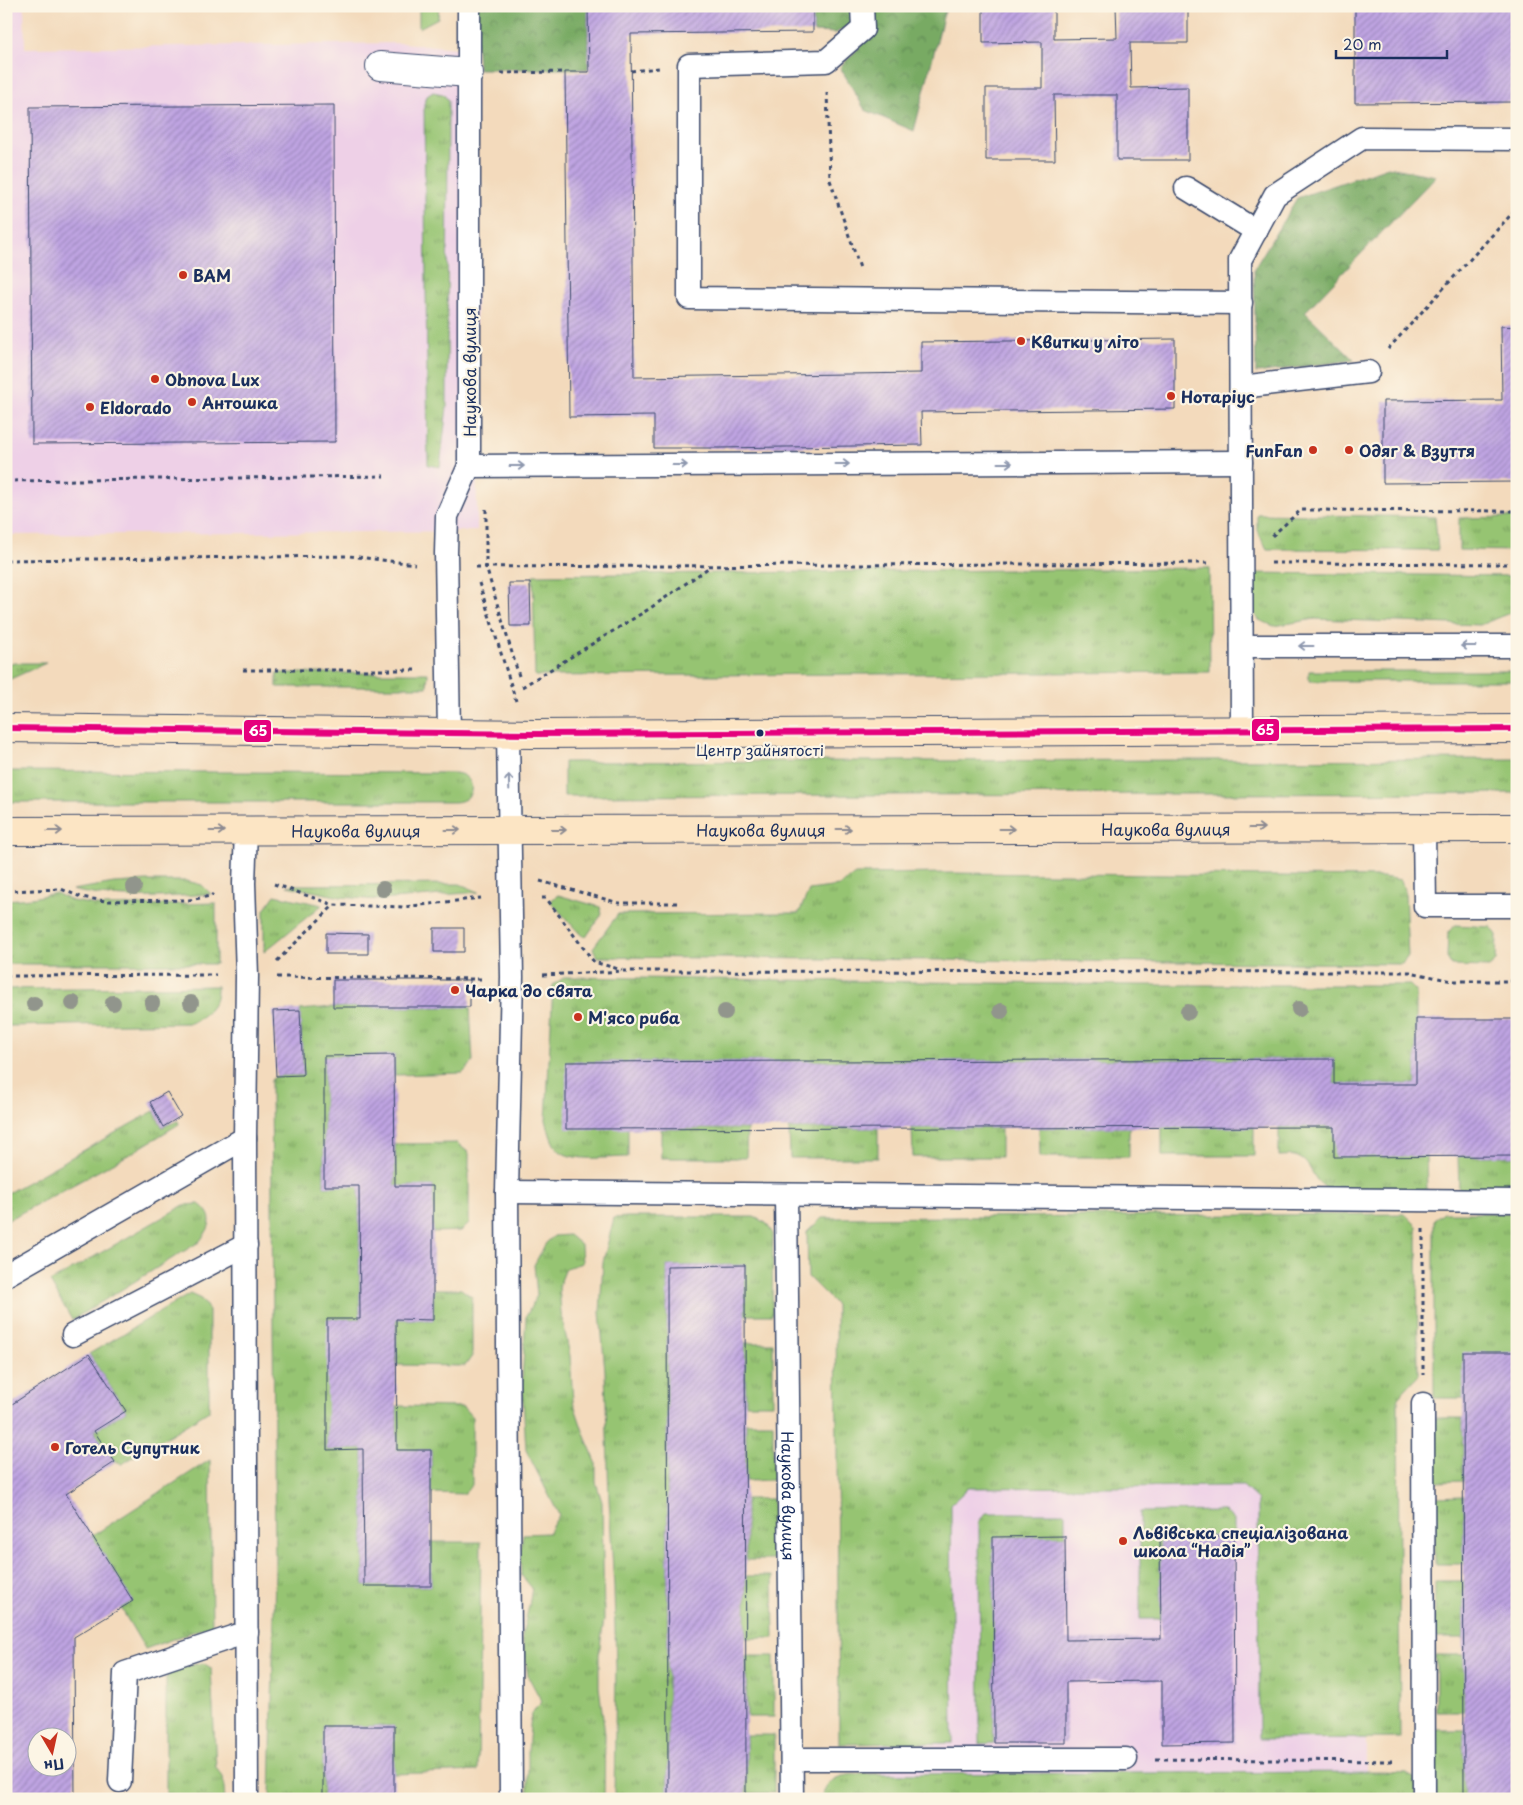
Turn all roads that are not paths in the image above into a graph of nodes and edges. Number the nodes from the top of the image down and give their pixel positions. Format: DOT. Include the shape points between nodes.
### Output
graph roads {
  1 [pos="468,6"];
  2 [pos="862,6"];
  3 [pos="380,66"];
  4 [pos="468,74"];
  5 [pos="1517,138"];
  6 [pos="1186,188"];
  7 [pos="1256,230"];
  8 [pos="1241,303"];
  9 [pos="1368,372"];
  10 [pos="1240,387"];
  11 [pos="1241,462"];
  12 [pos="469,466"];
  13 [pos="1242,646"];
  14 [pos="1517,646"];
  15 [pos="6,728"];
  16 [pos="1517,729"];
  17 [pos="1242,731"];
  18 [pos="449,734"];
  19 [pos="508,734"];
  20 [pos="1424,828"];
  21 [pos="1517,828"];
  22 [pos="510,829"];
  23 [pos="6,831"];
  24 [pos="246,831"];
  25 [pos="1517,906"];
  26 [pos="245,1138"];
  27 [pos="506,1192"];
  28 [pos="786,1195"];
  29 [pos="1517,1201"];
  30 [pos="246,1245"];
  31 [pos="6,1275"];
  32 [pos="73,1335"];
  33 [pos="1423,1404"];
  34 [pos="246,1632"];
  35 [pos="792,1759"];
  36 [pos="1126,1759"];
  37 [pos="120,1781"];
  38 [pos="247,1799"];
  39 [pos="511,1799"];
  40 [pos="792,1799"];
  41 [pos="1424,1799"];
  1 -- 4 [label="lane, Наукова вулиця"];
  2 -- 8 [label="lane" via="863,29 826,61 689,65 689,298"];
  3 -- 4 [label="street"];
  4 -- 12 [label="lane, Наукова вулиця"];
  5 -- 7 [label="lane" via="1362,138 1276,195"];
  6 -- 7 [label="lane"];
  7 -- 8 [label="lane" via="1240,260"];
  8 -- 10 [label="lane"];
  9 -- 10 [label="lane"];
  10 -- 11 [label="lane"];
  12 -- 11 [label="lane, one-way"];
  11 -- 13 [label="lane"];
  12 -- 18 [label="lane, Наукова вулиця" via="447,516"];
  14 -- 13 [label="lane, one-way"];
  13 -- 17 [label="lane"];
  15 -- 18 [label="main road"];
  16 -- 17 [label="main road"];
  17 -- 19 [label="main road"];
  18 -- 19 [label="main road"];
  22 -- 19 [label="lane, one-way"];
  20 -- 21 [label="main road, Наукова вулиця"];
  22 -- 20 [label="main road, Наукова вулиця, one-way"];
  20 -- 25 [label="lane" via="1425,906"];
  24 -- 22 [label="main road, Наукова вулиця, one-way"];
  22 -- 27 [label="lane" via="512,977"];
  23 -- 24 [label="main road, Наукова вулиця, one-way"];
  24 -- 26 [label="lane"];
  26 -- 30 [label="lane"];
  26 -- 31 [label="lane"];
  27 -- 28 [label="lane"];
  27 -- 39 [label="lane"];
  28 -- 29 [label="lane"];
  28 -- 35 [label="lane, Наукова вулиця"];
  30 -- 32 [label="lane"];
  30 -- 34 [label="lane"];
  33 -- 41 [label="lane"];
  34 -- 37 [label="lane" via="125,1673"];
  34 -- 38 [label="lane"];
  35 -- 36 [label="lane"];
  35 -- 40 [label="lane, Наукова вулиця"];
}
